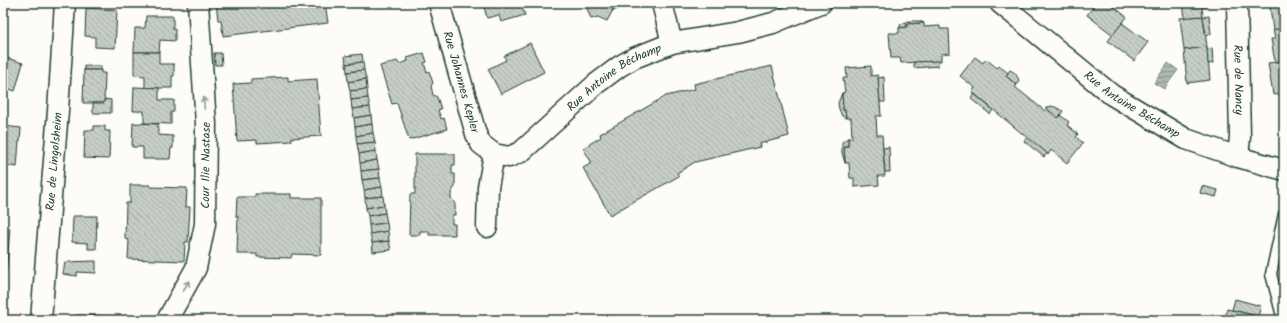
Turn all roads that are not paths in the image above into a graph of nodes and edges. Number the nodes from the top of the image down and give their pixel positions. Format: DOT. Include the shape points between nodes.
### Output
graph roads {
  1 [pos="65,3"];
  2 [pos="198,3"];
  3 [pos="439,3"];
  4 [pos="662,3"];
  5 [pos="821,3"];
  6 [pos="1000,3"];
  7 [pos="1237,3"];
  8 [pos="672,43"];
  9 [pos="494,154"];
  10 [pos="1238,157"];
  11 [pos="1284,170"];
  12 [pos="1284,214"];
  13 [pos="487,227"];
  14 [pos="1282,309"];
  15 [pos="41,320"];
  16 [pos="168,320"];
  17 [pos="1282,320"];
  1 -- 15 [label="street, Rue de Lingolsheim"];
  16 -- 2 [label="street, Cour Ilie Nastase, one-way" via="196,268 205,224 206,124"];
  3 -- 9 [label="street, Rue Johannes Kepler" via="476,134 481,144"];
  4 -- 8 [label="street"];
  5 -- 8 [label="street, Rue Antoine Béchamp" via="772,23 738,32"];
  6 -- 10 [label="street, Rue Antoine Béchamp" via="1112,95 1186,139"];
  7 -- 10 [label="street, Rue de Nancy" via="1240,137"];
  8 -- 9 [label="street, Rue Antoine Béchamp" via="620,66 596,84 521,152 509,157"];
  9 -- 13 [label="street" via="488,186"];
  10 -- 11 [label="street, Rue Antoine Béchamp"];
  12 -- 14 [label="lane" via="1271,274"];
  14 -- 17 [label="lane"];
}
